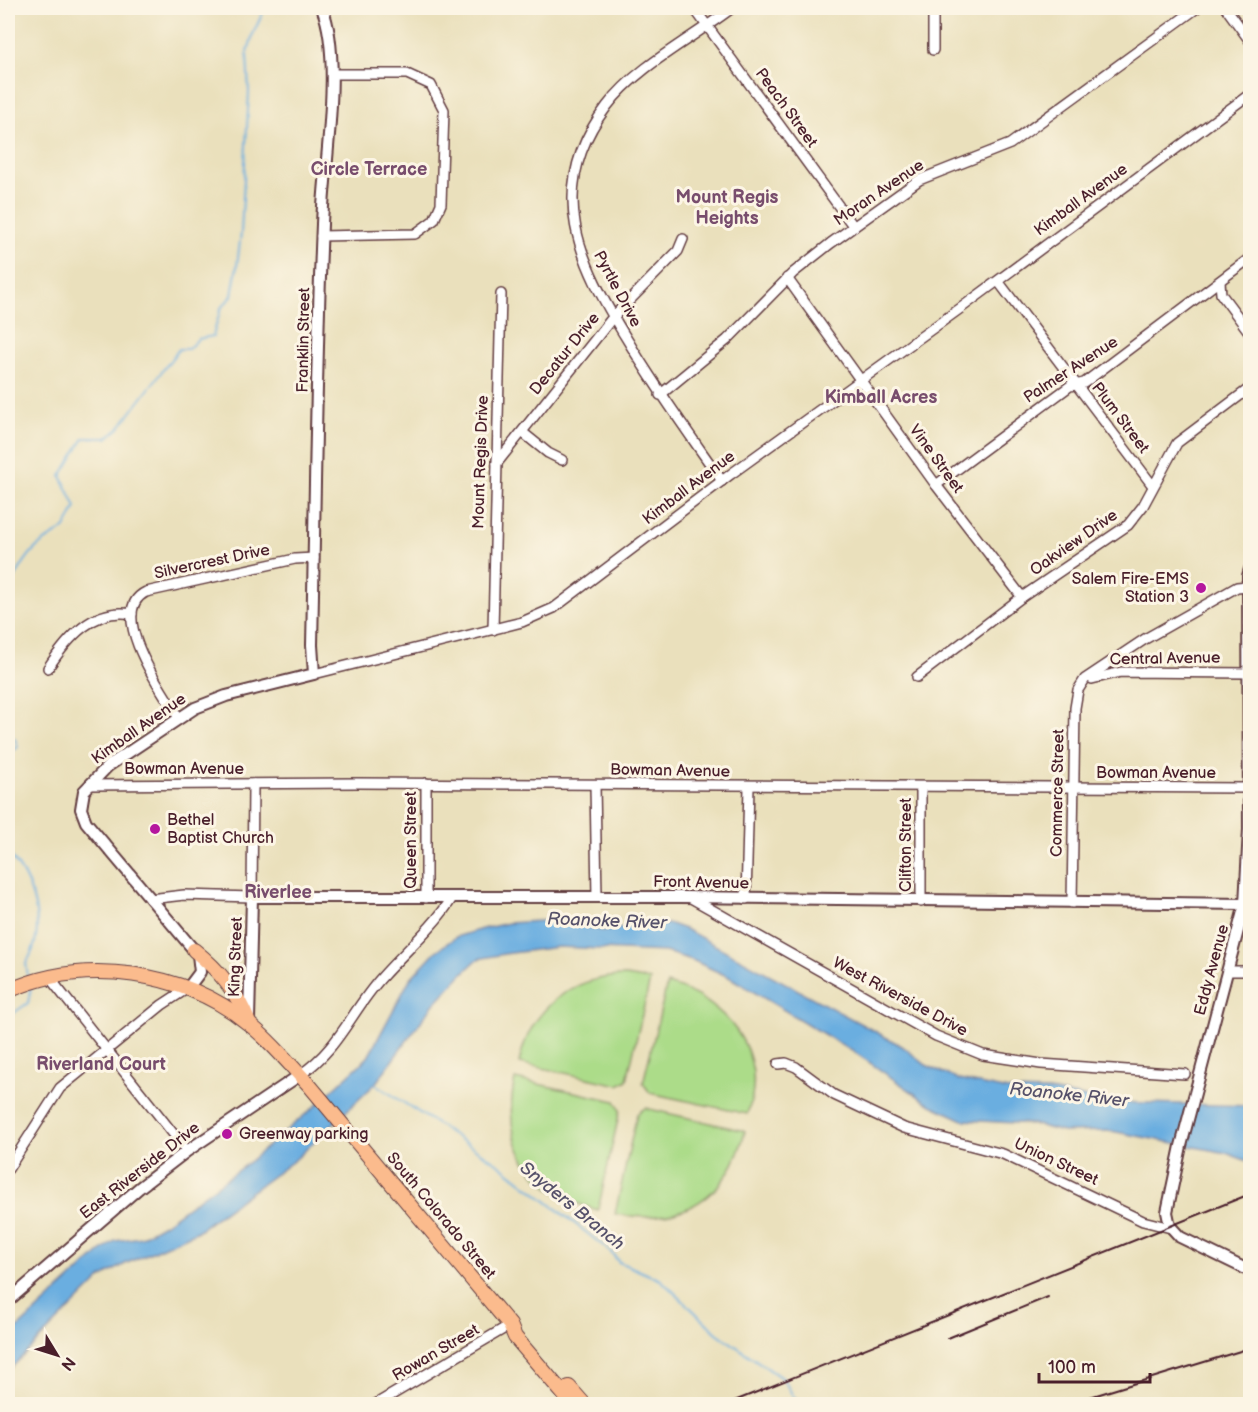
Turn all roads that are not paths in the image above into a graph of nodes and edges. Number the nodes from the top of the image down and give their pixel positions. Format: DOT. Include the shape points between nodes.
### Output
graph roads {
  1 [pos="322,8"];
  2 [pos="694,8"];
  3 [pos="732,8"];
  4 [pos="933,8"];
  5 [pos="1197,8"];
  6 [pos="1226,8"];
  7 [pos="707,25"];
  8 [pos="1251,41"];
  9 [pos="933,50"];
  10 [pos="332,74"];
  11 [pos="1251,94"];
  12 [pos="854,227"];
  13 [pos="321,236"];
  14 [pos="683,239"];
  15 [pos="1251,258"];
  16 [pos="787,278"];
  17 [pos="998,281"];
  18 [pos="1220,282"];
  19 [pos="501,294"];
  20 [pos="613,318"];
  21 [pos="1251,333"];
  22 [pos="859,381"];
  23 [pos="1076,384"];
  24 [pos="1251,388"];
  25 [pos="660,395"];
  26 [pos="522,432"];
  27 [pos="562,459"];
  28 [pos="497,463"];
  29 [pos="722,482"];
  30 [pos="936,485"];
  31 [pos="1153,486"];
  32 [pos="314,558"];
  33 [pos="1250,567"];
  34 [pos="1248,586"];
  35 [pos="1022,597"];
  36 [pos="132,614"];
  37 [pos="493,630"];
  38 [pos="48,668"];
  39 [pos="1250,673"];
  40 [pos="315,674"];
  41 [pos="917,677"];
  42 [pos="1081,684"];
  43 [pos="179,718"];
  44 [pos="426,783"];
  45 [pos="253,784"];
  46 [pos="89,785"];
  47 [pos="595,785"];
  48 [pos="749,787"];
  49 [pos="1074,787"];
  50 [pos="921,788"];
  51 [pos="1250,788"];
  52 [pos="252,897"];
  53 [pos="453,897"];
  54 [pos="597,897"];
  55 [pos="426,898"];
  56 [pos="692,898"];
  57 [pos="150,899"];
  58 [pos="746,899"];
  59 [pos="921,902"];
  60 [pos="1072,903"];
  61 [pos="1248,904"];
  62 [pos="194,950"];
  63 [pos="1228,971"];
  64 [pos="1251,971"];
  65 [pos="36,980"];
  66 [pos="188,988"];
  67 [pos="8,991"];
  68 [pos="249,1023"];
  69 [pos="105,1050"];
  70 [pos="778,1065"];
  71 [pos="1185,1074"];
  72 [pos="300,1075"];
  73 [pos="188,1151"];
  74 [pos="8,1169"];
  75 [pos="1171,1228"];
  76 [pos="1251,1272"];
  77 [pos="8,1301"];
  78 [pos="510,1325"];
  79 [pos="376,1404"];
  80 [pos="572,1404"];
  81 [pos="584,1404"];
  1 -- 10 [label="street, Franklin Street" via="329,31"];
  2 -- 7 [label="street, Peach Street"];
  3 -- 7 [label="street, Pyrtle Drive"];
  4 -- 9 [label="street"];
  5 -- 12 [label="street, Moran Avenue" via="1010,144 925,178"];
  6 -- 8 [label="street"];
  7 -- 12 [label="street, Peach Street"];
  7 -- 20 [label="street, Pyrtle Drive" via="617,94 584,146 574,185 576,237 590,275"];
  10 -- 13 [label="street, Franklin Street"];
  10 -- 13 [label="street" via="407,74 431,85 444,110 441,204 429,226 415,234"];
  11 -- 17 [label="street, Kimball Avenue"];
  12 -- 16 [label="street, Moran Avenue"];
  13 -- 32 [label="street, Franklin Street"];
  14 -- 20 [label="street, Decatur Drive" via="678,251"];
  15 -- 18 [label="street, Palmer Avenue"];
  16 -- 22 [label="street, Vine Street"];
  16 -- 25 [label="street, Moran Avenue" via="727,340"];
  17 -- 22 [label="street, Kimball Avenue"];
  17 -- 23 [label="street, Plum Street"];
  18 -- 21 [label="street" via="1221,294"];
  18 -- 23 [label="street, Palmer Avenue" via="1084,383"];
  19 -- 28 [label="street, Mount Regis Drive"];
  20 -- 25 [label="street, Pyrtle Drive"];
  20 -- 26 [label="street, Decatur Drive"];
  22 -- 29 [label="street, Kimball Avenue"];
  22 -- 30 [label="street, Vine Street"];
  23 -- 30 [label="street, Palmer Avenue"];
  23 -- 31 [label="street, Plum Street"];
  24 -- 31 [label="street, Oakview Drive" via="1177,443"];
  25 -- 29 [label="street, Pyrtle Drive"];
  26 -- 27 [label="street"];
  26 -- 28 [label="street, Decatur Drive"];
  28 -- 37 [label="street, Mount Regis Drive"];
  29 -- 37 [label="street, Kimball Avenue" via="566,600 540,615"];
  30 -- 35 [label="street, Vine Street"];
  31 -- 35 [label="street, Oakview Drive" via="1140,511 1124,528"];
  32 -- 36 [label="street, Silvercrest Drive" via="221,573 146,592 135,601"];
  32 -- 40 [label="street, Franklin Street"];
  33 -- 34 [label="street, Eddy Avenue"];
  34 -- 39 [label="street, Eddy Avenue"];
  34 -- 42 [label="street" via="1237,587 1152,635"];
  35 -- 41 [label="street, Oakview Drive"];
  36 -- 38 [label="street" via="114,612 90,622 68,640"];
  36 -- 43 [label="street" via="144,659"];
  37 -- 40 [label="street, Kimball Avenue"];
  39 -- 42 [label="street, Central Avenue" via="1121,672"];
  39 -- 51 [label="street, Eddy Avenue"];
  40 -- 43 [label="street, Kimball Avenue" via="217,699"];
  42 -- 49 [label="street, Commerce Street" via="1075,708"];
  43 -- 46 [label="street, Kimball Avenue" via="108,766"];
  44 -- 45 [label="street, Bowman Avenue"];
  44 -- 47 [label="street, Bowman Avenue"];
  44 -- 55 [label="street, Queen Street"];
  45 -- 46 [label="street, Bowman Avenue"];
  45 -- 52 [label="street, King Street"];
  46 -- 57 [label="street" via="81,802 86,822"];
  47 -- 48 [label="street, Bowman Avenue"];
  47 -- 54 [label="street"];
  48 -- 50 [label="street, Bowman Avenue"];
  48 -- 58 [label="street"];
  49 -- 50 [label="street, Bowman Avenue"];
  49 -- 51 [label="street, Bowman Avenue"];
  49 -- 60 [label="street, Commerce Street"];
  50 -- 59 [label="street, Clifton Street"];
  51 -- 61 [label="street, Eddy Avenue"];
  52 -- 55 [label="street, Front Avenue"];
  52 -- 57 [label="street, Front Avenue" via="184,895"];
  52 -- 68 [label="street, King Street"];
  53 -- 54 [label="street, Front Avenue"];
  53 -- 55 [label="street, Front Avenue"];
  53 -- 72 [label="street" via="433,925 370,991 324,1057"];
  54 -- 56 [label="street, Front Avenue"];
  56 -- 58 [label="street, Front Avenue"];
  56 -- 71 [label="street, West Riverside Drive" via="936,1036 974,1052 1041,1064"];
  57 -- 62 [label="street"];
  58 -- 59 [label="street, Front Avenue"];
  59 -- 60 [label="street, Front Avenue"];
  60 -- 61 [label="street, Front Avenue"];
  61 -- 63 [label="street, Eddy Avenue"];
  62 -- 66 [label="street" via="200,960 200,972"];
  62 -- 68 [label="main road" via="228,983"];
  63 -- 64 [label="street"];
  63 -- 75 [label="street, Eddy Avenue" via="1181,1146 1167,1212"];
  65 -- 66 [label="main road" via="78,973 116,973"];
  65 -- 67 [label="main road"];
  65 -- 69 [label="street"];
  66 -- 68 [label="main road"];
  66 -- 69 [label="street"];
  68 -- 72 [label="main road, South Colorado Street"];
  69 -- 73 [label="street"];
  69 -- 74 [label="street" via="60,1088"];
  70 -- 75 [label="street, Union Street" via="796,1067 834,1095 904,1128 1004,1154 1143,1221"];
  72 -- 73 [label="street, East Riverside Drive"];
  72 -- 78 [label="main road, South Colorado Street"];
  73 -- 77 [label="street, East Riverside Drive"];
  75 -- 76 [label="street, Union Street" via="1180,1238"];
  78 -- 79 [label="street, Rowan Street"];
  78 -- 80 [label="main road, South Colorado Street" via="515,1337"];
  78 -- 81 [label="main road, South Colorado Street" via="522,1331"];
}
